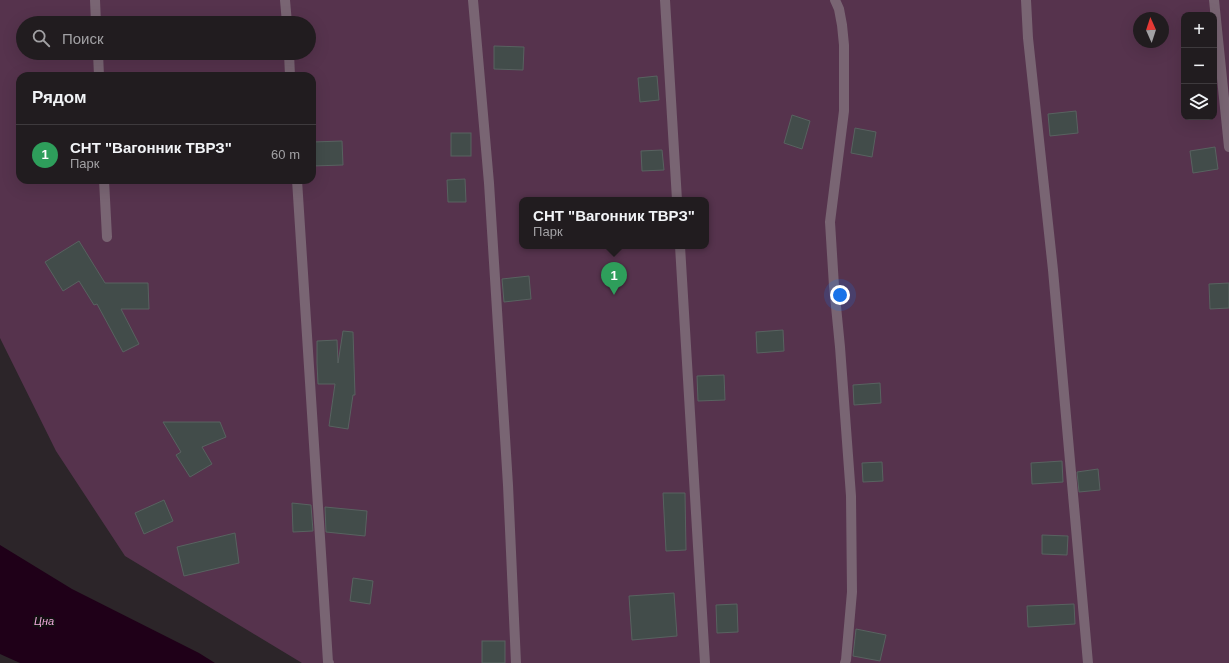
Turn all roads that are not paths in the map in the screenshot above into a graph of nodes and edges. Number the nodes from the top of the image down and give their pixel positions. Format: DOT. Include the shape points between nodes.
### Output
graph roads {
  1 [pos="95,0"];
  2 [pos="285,0"];
  3 [pos="473,0"];
  4 [pos="665,0"];
  5 [pos="835,0"];
  6 [pos="1026,0"];
  7 [pos="1214,0"];
  8 [pos="96,16"];
  9 [pos="286,16"];
  10 [pos="98,60"];
  11 [pos="289,60"];
  12 [pos="99,72"];
  13 [pos="290,72"];
  14 [pos="1229,147"];
  15 [pos="104,184"];
  16 [pos="297,184"];
  17 [pos="677,197"];
  18 [pos="107,237"];
  19 [pos="680,249"];
  20 [pos="329,663"];
  21 [pos="516,663"];
  22 [pos="705,663"];
  23 [pos="845,663"];
  24 [pos="1088,663"];
  1 -- 8 [label="street"];
  2 -- 9 [label="street"];
  3 -- 21 [label="street" via="490,183"];
  4 -- 17 [label="street"];
  5 -- 23 [label="street" via="839,9 844,45 844,111 830,222 851,496 852,592"];
  6 -- 24 [label="street"];
  7 -- 14 [label="street"];
  10 -- 12 [label="street"];
  11 -- 13 [label="street"];
  15 -- 18 [label="street"];
  16 -- 20 [label="street"];
  19 -- 22 [label="street"];
}
